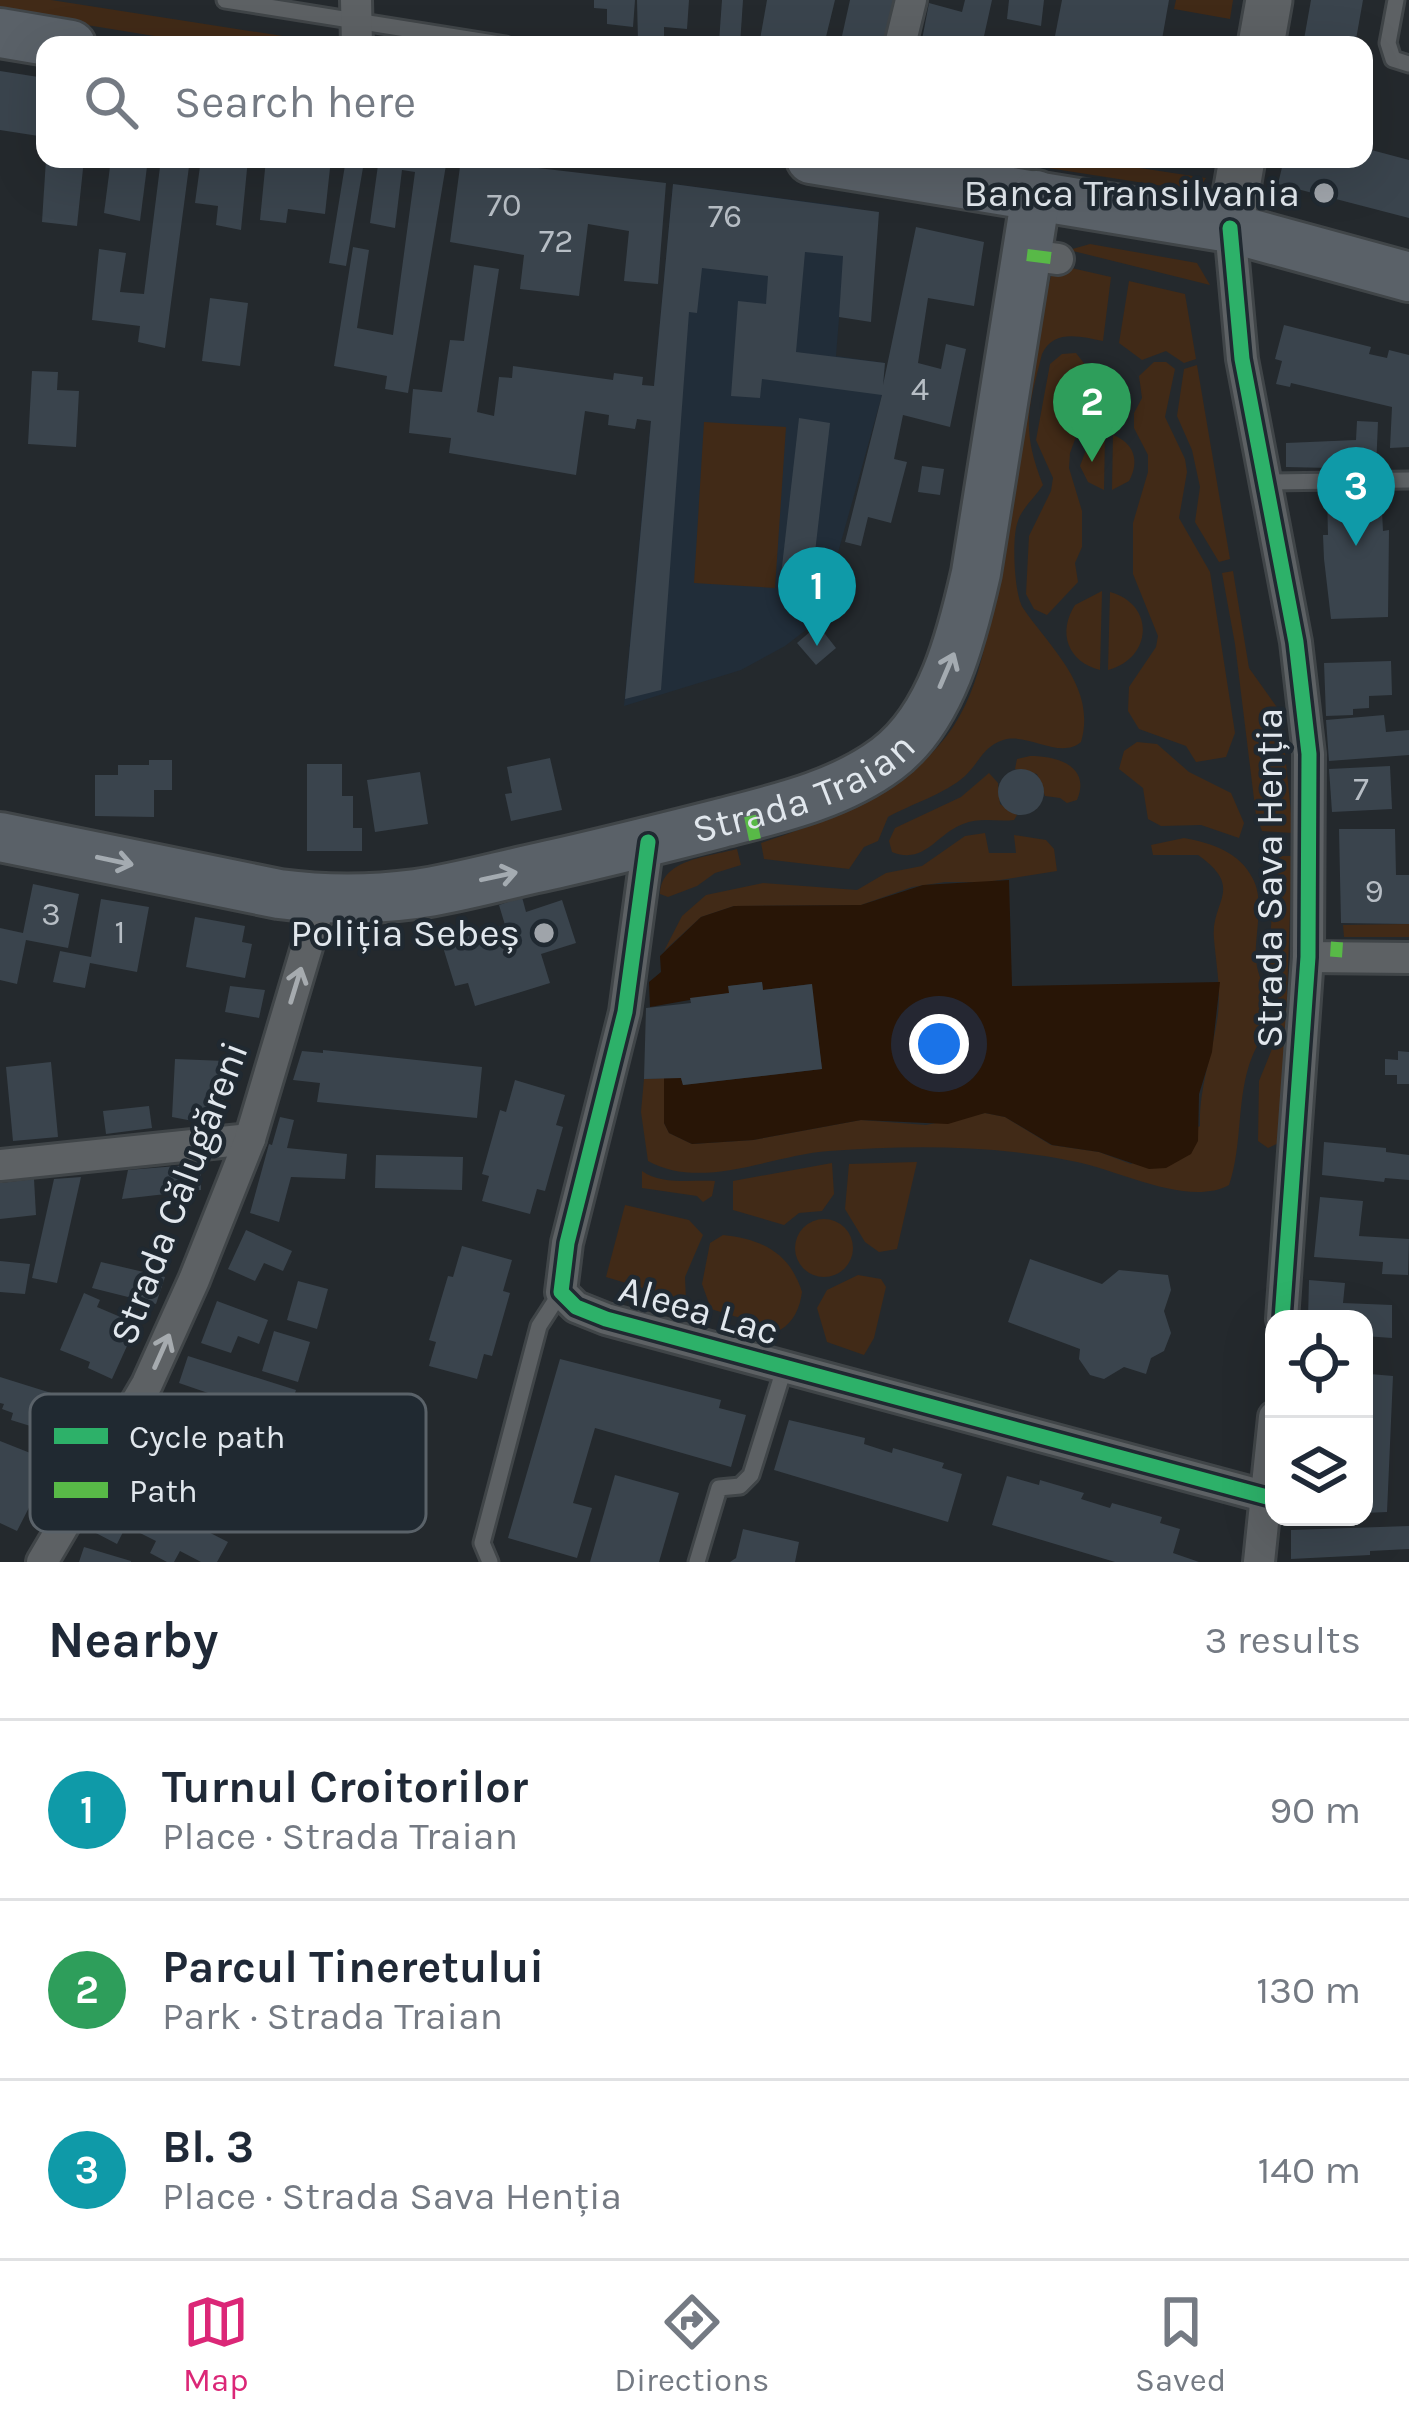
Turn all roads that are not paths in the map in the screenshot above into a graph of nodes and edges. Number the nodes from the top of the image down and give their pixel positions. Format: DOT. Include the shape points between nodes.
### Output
graph roads {
  1 [pos="225,0"];
  2 [pos="911,0"];
  3 [pos="1269,0"];
  4 [pos="1396,0"];
  5 [pos="357,22"];
  6 [pos="0,33"];
  7 [pos="448,36"];
  8 [pos="902,36"];
  9 [pos="1263,36"];
  10 [pos="36,39"];
  11 [pos="1409,64"];
  12 [pos="895,168"];
  13 [pos="1240,168"];
  14 [pos="1036,195"];
  15 [pos="1230,228"];
  16 [pos="1409,278"];
  17 [pos="1409,480"];
  18 [pos="1264,482"];
  19 [pos="0,837"];
  20 [pos="648,842"];
  21 [pos="321,900"];
  22 [pos="1327,952"];
  23 [pos="1409,958"];
  24 [pos="250,1138"];
  25 [pos="0,1165"];
  26 [pos="561,1292"];
  27 [pos="1283,1310"];
  28 [pos="784,1369"];
  29 [pos="141,1394"];
  30 [pos="1265,1496"];
  31 [pos="1265,1513"];
  32 [pos="60,1532"];
  33 [pos="42,1562"];
  34 [pos="490,1562"];
  35 [pos="697,1562"];
  36 [pos="1259,1562"];
  1 -- 5 [label="lane"];
  2 -- 8 [label="street"];
  3 -- 9 [label="main road"];
  4 -- 11 [label="lane" via="1388,49"];
  5 -- 7 [label="lane"];
  6 -- 10 [label="main road"];
  12 -- 14 [label="main road"];
  13 -- 15 [label="main road"];
  14 -- 15 [label="main road"];
  20 -- 14 [label="main road, Strada Traian, one-way" via="753,830 890,757 918,726 962,632 976,573 1042,257"];
  15 -- 16 [label="main road"];
  15 -- 18 [label="street, Strada Sava Henția" via="1224,308"];
  17 -- 18 [label="lane"];
  18 -- 22 [label="street, Strada Sava Henția" via="1306,706 1310,847"];
  19 -- 21 [label="main road, Strada Traian, one-way"];
  21 -- 20 [label="main road, Strada Traian, one-way" via="418,894"];
  20 -- 26 [label="street, Aleea Lac" via="625,1012"];
  24 -- 21 [label="street, Strada Călugăreni, one-way"];
  22 -- 23 [label="street"];
  22 -- 27 [label="street, Strada Sava Henția"];
  24 -- 25 [label="street"];
  29 -- 24 [label="street, Strada Călugăreni, one-way"];
  26 -- 28 [label="street, Aleea Lac" via="606,1319"];
  26 -- 34 [label="lane" via="539,1326 493,1500 482,1543"];
  28 -- 30 [label="street, Aleea Lac"];
  28 -- 35 [label="lane" via="751,1474 740,1486 719,1488"];
  31 -- 36 [label="street"];
  33 -- 32 [label="street, Strada Călugăreni, one-way"];
}
